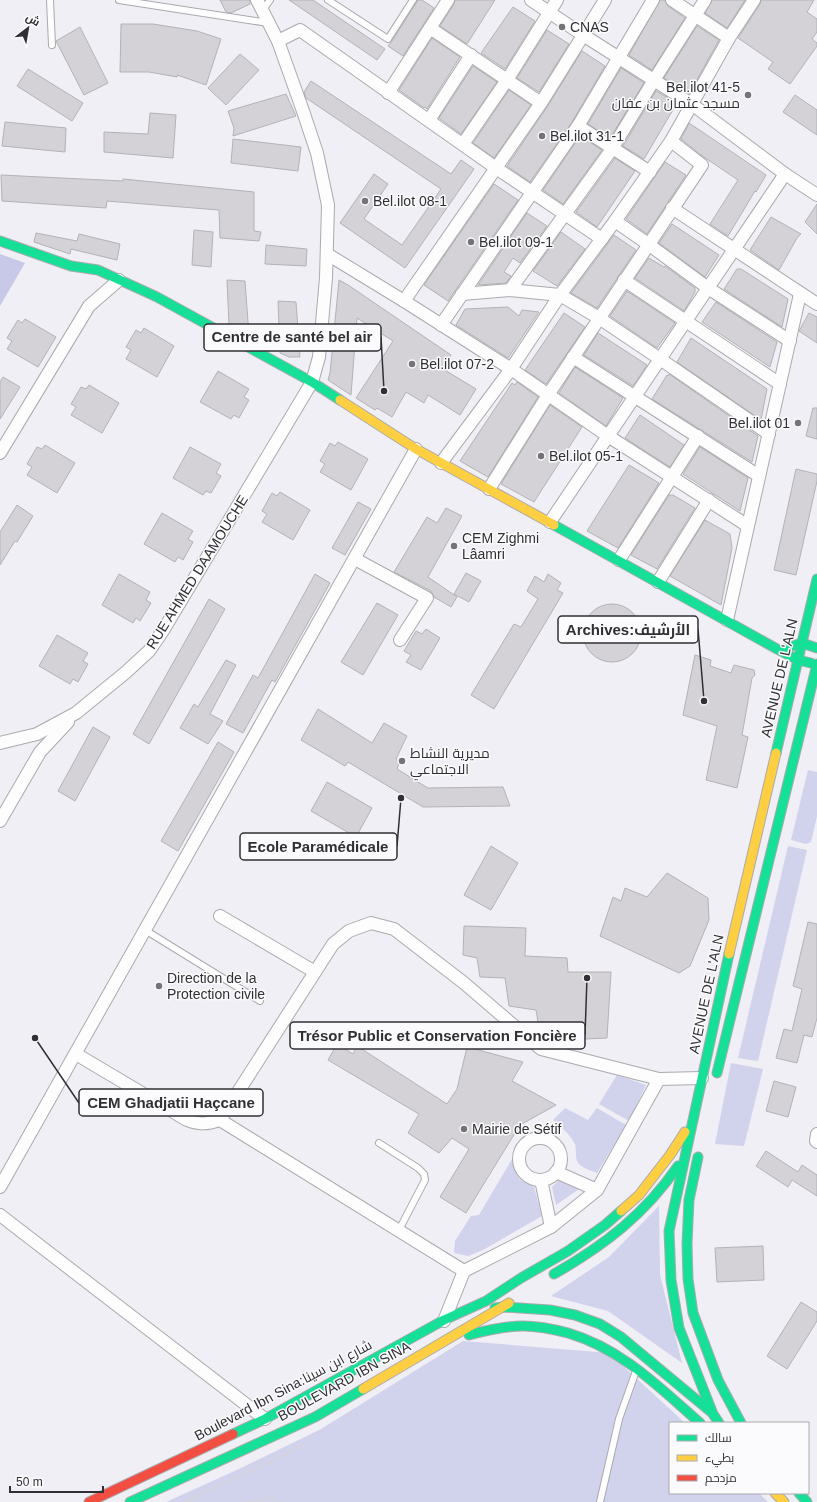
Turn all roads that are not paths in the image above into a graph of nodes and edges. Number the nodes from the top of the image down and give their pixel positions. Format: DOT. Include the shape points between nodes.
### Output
graph roads {
  1 [pos="50,0"];
  2 [pos="120,0"];
  3 [pos="270,0"];
  4 [pos="328,0"];
  5 [pos="413,0"];
  6 [pos="448,0"];
  7 [pos="531,0"];
  8 [pos="557,0"];
  9 [pos="605,0"];
  10 [pos="653,0"];
  11 [pos="672,0"];
  12 [pos="705,0"];
  13 [pos="754,0"];
  14 [pos="260,5"];
  15 [pos="549,13"];
  16 [pos="695,16"];
  17 [pos="270,23"];
  18 [pos="430,28"];
  19 [pos="583,35"];
  20 [pos="729,38"];
  21 [pos="278,41"];
  22 [pos="52,45"];
  23 [pos="471,55"];
  24 [pos="618,57"];
  25 [pos="507,80"];
  26 [pos="654,80"];
  27 [pos="388,93"];
  28 [pos="541,104"];
  29 [pos="693,105"];
  30 [pos="429,120"];
  31 [pos="578,126"];
  32 [pos="671,142"];
  33 [pos="463,144"];
  34 [pos="612,149"];
  35 [pos="496,168"];
  36 [pos="650,172"];
  37 [pos="785,174"];
  38 [pos="533,192"];
  39 [pos="817,195"];
  40 [pos="672,208"];
  41 [pos="565,214"];
  42 [pos="615,221"];
  43 [pos="602,239"];
  44 [pos="0,241"];
  45 [pos="648,244"];
  46 [pos="734,249"];
  47 [pos="327,254"];
  48 [pos="119,280"];
  49 [pos="624,280"];
  50 [pos="708,288"];
  51 [pos="510,290"];
  52 [pos="462,294"];
  53 [pos="800,294"];
  54 [pos="560,295"];
  55 [pos="404,300"];
  56 [pos="817,304"];
  57 [pos="599,318"];
  58 [pos="686,320"];
  59 [pos="441,325"];
  60 [pos="790,341"];
  61 [pos="573,357"];
  62 [pos="660,359"];
  63 [pos="511,369"];
  64 [pos="312,382"];
  65 [pos="780,384"];
  66 [pos="548,395"];
  67 [pos="635,396"];
  68 [pos="769,434"];
  69 [pos="608,436"];
  70 [pos="698,436"];
  71 [pos="416,449"];
  72 [pos="0,452"];
  73 [pos="441,463"];
  74 [pos="759,476"];
  75 [pos="672,477"];
  76 [pos="489,489"];
  77 [pos="709,500"];
  78 [pos="550,522"];
  79 [pos="748,526"];
  80 [pos="355,559"];
  81 [pos="619,560"];
  82 [pos="817,579"];
  83 [pos="658,582"];
  84 [pos="727,620"];
  85 [pos="400,640"];
  86 [pos="802,643"];
  87 [pos="817,648"];
  88 [pos="777,649"];
  89 [pos="798,660"];
  90 [pos="817,664"];
  91 [pos="76,714"];
  92 [pos="0,743"];
  93 [pos="0,821"];
  94 [pos="220,916"];
  95 [pos="145,930"];
  96 [pos="315,972"];
  97 [pos="260,1001"];
  98 [pos="76,1054"];
  99 [pos="702,1078"];
  100 [pos="659,1080"];
  101 [pos="715,1080"];
  102 [pos="693,1119"];
  103 [pos="220,1120"];
  104 [pos="700,1132"];
  105 [pos="817,1134"];
  106 [pos="817,1142"];
  107 [pos="379,1143"];
  108 [pos="700,1148"];
  109 [pos="685,1155"];
  110 [pos="556,1172"];
  111 [pos="541,1180"];
  112 [pos="0,1186"];
  113 [pos="596,1190"];
  114 [pos="0,1215"];
  115 [pos="551,1227"];
  116 [pos="399,1230"];
  117 [pos="464,1271"];
  118 [pos="548,1278"];
  119 [pos="516,1298"];
  120 [pos="503,1307"];
  121 [pos="444,1320"];
  122 [pos="444,1342"];
  123 [pos="637,1368"];
  124 [pos="712,1414"];
  125 [pos="265,1419"];
  126 [pos="699,1422"];
  127 [pos="718,1422"];
  128 [pos="724,1422"];
  129 [pos="741,1422"];
  130 [pos="776,1494"];
  131 [pos="800,1494"];
  132 [pos="90,1502"];
  133 [pos="130,1502"];
  134 [pos="600,1502"];
  135 [pos="784,1502"];
  136 [pos="807,1502"];
  1 -- 22 [label="lane"];
  2 -- 17 [label="lane"];
  3 -- 14 [label="lane"];
  4 -- 5 [label="lane" via="388,39"];
  6 -- 18 [label="street"];
  7 -- 15 [label="street"];
  8 -- 15 [label="street"];
  9 -- 19 [label="street"];
  10 -- 24 [label="street"];
  11 -- 16 [label="street"];
  12 -- 16 [label="street"];
  13 -- 20 [label="street"];
  14 -- 17 [label="street, RUE AHMED DAAMOUCHE"];
  15 -- 19 [label="street"];
  15 -- 25 [label="street"];
  16 -- 20 [label="street"];
  16 -- 26 [label="street"];
  17 -- 21 [label="street, RUE AHMED DAAMOUCHE"];
  18 -- 23 [label="street"];
  18 -- 27 [label="street"];
  19 -- 24 [label="street"];
  19 -- 28 [label="street"];
  20 -- 29 [label="street"];
  21 -- 27 [label="street" via="300,30"];
  21 -- 47 [label="street, RUE AHMED DAAMOUCHE" via="317,153 328,205"];
  23 -- 25 [label="street"];
  23 -- 30 [label="street"];
  24 -- 26 [label="street"];
  24 -- 31 [label="street"];
  25 -- 28 [label="street"];
  25 -- 33 [label="street"];
  26 -- 29 [label="street"];
  26 -- 34 [label="street"];
  27 -- 30 [label="street"];
  28 -- 35 [label="street"];
  29 -- 32 [label="street"];
  29 -- 37 [label="street"];
  30 -- 33 [label="street"];
  31 -- 34 [label="street"];
  31 -- 38 [label="street"];
  32 -- 36 [label="street"];
  32 -- 40 [label="street" via="702,165"];
  33 -- 35 [label="street"];
  34 -- 36 [label="street"];
  34 -- 41 [label="street"];
  35 -- 38 [label="street"];
  35 -- 55 [label="street"];
  36 -- 42 [label="street"];
  37 -- 39 [label="street"];
  37 -- 46 [label="street"];
  38 -- 41 [label="street"];
  38 -- 52 [label="street"];
  40 -- 45 [label="street"];
  40 -- 46 [label="street"];
  41 -- 43 [label="street"];
  41 -- 51 [label="street"];
  42 -- 43 [label="street"];
  42 -- 45 [label="street"];
  43 -- 54 [label="street"];
  44 -- 48 [label="main road" via="71,266 98,270"];
  45 -- 49 [label="street"];
  45 -- 50 [label="street"];
  46 -- 50 [label="street"];
  46 -- 53 [label="street"];
  47 -- 55 [label="street"];
  47 -- 64 [label="street, RUE AHMED DAAMOUCHE" via="319,357"];
  48 -- 64 [label="main road" via="157,297"];
  48 -- 72 [label="street" via="89,306"];
  49 -- 57 [label="street"];
  49 -- 58 [label="street"];
  50 -- 58 [label="street"];
  50 -- 60 [label="street"];
  51 -- 52 [label="street"];
  51 -- 54 [label="street"];
  52 -- 59 [label="street"];
  53 -- 56 [label="street"];
  53 -- 60 [label="street"];
  54 -- 57 [label="street"];
  54 -- 63 [label="street"];
  55 -- 59 [label="street"];
  57 -- 61 [label="street"];
  57 -- 62 [label="street"];
  58 -- 62 [label="street"];
  58 -- 65 [label="street"];
  59 -- 63 [label="street"];
  60 -- 65 [label="street"];
  61 -- 66 [label="street"];
  61 -- 67 [label="street"];
  62 -- 67 [label="street"];
  62 -- 68 [label="street"];
  63 -- 66 [label="street"];
  63 -- 73 [label="street"];
  64 -- 71 [label="main road"];
  64 -- 91 [label="street, RUE AHMED DAAMOUCHE" via="149,651"];
  65 -- 68 [label="street"];
  66 -- 69 [label="street"];
  66 -- 76 [label="street"];
  67 -- 69 [label="street"];
  67 -- 70 [label="street"];
  68 -- 74 [label="street"];
  69 -- 75 [label="street"];
  69 -- 78 [label="street"];
  70 -- 74 [label="street"];
  70 -- 75 [label="street"];
  71 -- 73 [label="main road"];
  71 -- 80 [label="street"];
  73 -- 76 [label="main road"];
  74 -- 79 [label="street"];
  75 -- 77 [label="street"];
  75 -- 81 [label="street"];
  76 -- 78 [label="main road"];
  77 -- 79 [label="street"];
  77 -- 83 [label="street"];
  78 -- 81 [label="main road"];
  79 -- 84 [label="street"];
  80 -- 85 [label="street" via="426,598"];
  80 -- 95 [label="street"];
  81 -- 83 [label="main road"];
  82 -- 86 [label="main road, AVENUE DE L'ALN"];
  83 -- 84 [label="main road"];
  84 -- 88 [label="main road"];
  86 -- 87 [label="main road"];
  86 -- 88 [label="main road"];
  86 -- 89 [label="main road, AVENUE DE L'ALN"];
  88 -- 89 [label="main road"];
  89 -- 90 [label="main road"];
  89 -- 99 [label="main road, AVENUE DE L'ALN"];
  90 -- 101 [label="main road, AVENUE DE L'ALN"];
  91 -- 92 [label="street, RUE AHMED DAAMOUCHE" via="37,734"];
  91 -- 93 [label="street" via="40,752"];
  94 -- 96 [label="street"];
  95 -- 97 [label="lane"];
  95 -- 98 [label="street"];
  96 -- 100 [label="street" via="333,944 349,931 370,923 394,929 464,983 541,1049"];
  96 -- 103 [label="street"];
  98 -- 103 [label="street" via="187,1120 198,1124"];
  98 -- 112 [label="street"];
  99 -- 100 [label="street"];
  99 -- 102 [label="main road, AVENUE DE L'ALN"];
  100 -- 113 [label="street"];
  102 -- 109 [label="main road, AVENUE DE L'ALN"];
  102 -- 121 [label="main road" via="670,1155 639,1195 605,1225 568,1252 521,1278 486,1302"];
  103 -- 116 [label="street"];
  104 -- 109 [label="main road"];
  105 -- 106 [label="street"];
  107 -- 116 [label="lane" via="424,1174 424,1180"];
  108 -- 129 [label="main road" via="689,1200 687,1244 688,1279 693,1313 708,1356"];
  109 -- 118 [label="main road" via="665,1186 623,1229"];
  109 -- 124 [label="main road, AVENUE DE L'ALN" via="669,1231 671,1280 679,1328"];
  110 -- 111 [label="street"];
  110 -- 111 [label="street" via="561,1159 557,1146 545,1138 531,1140 521,1150 520,1164 528,1176"];
  110 -- 113 [label="street"];
  111 -- 115 [label="street"];
  113 -- 115 [label="street"];
  114 -- 125 [label="street"];
  115 -- 117 [label="street"];
  116 -- 117 [label="street"];
  117 -- 121 [label="street"];
  119 -- 120 [label="main road, BOULEVARD IBN SINA"];
  120 -- 121 [label="main road, BOULEVARD IBN SINA" via="466,1313"];
  120 -- 122 [label="main road, BOULEVARD IBN SINA"];
  120 -- 124 [label="main road, BOULEVARD IBN SINA" via="550,1310 600,1324 645,1356"];
  121 -- 122 [label="street"];
  121 -- 125 [label="main road, Boulevard Ibn Sina:شارع ابن سينا"];
  122 -- 123 [label="main road" via="491,1328 530,1326 562,1332 603,1347"];
  122 -- 133 [label="main road, BOULEVARD IBN SINA" via="315,1416"];
  123 -- 126 [label="main road"];
  123 -- 134 [label="lane" via="619,1418"];
  124 -- 127 [label="main road"];
  124 -- 128 [label="main road, BOULEVARD IBN SINA"];
  125 -- 132 [label="main road, Boulevard Ibn Sina:شارع ابن سينا"];
  130 -- 135 [label="main road"];
  131 -- 136 [label="main road"];
}
